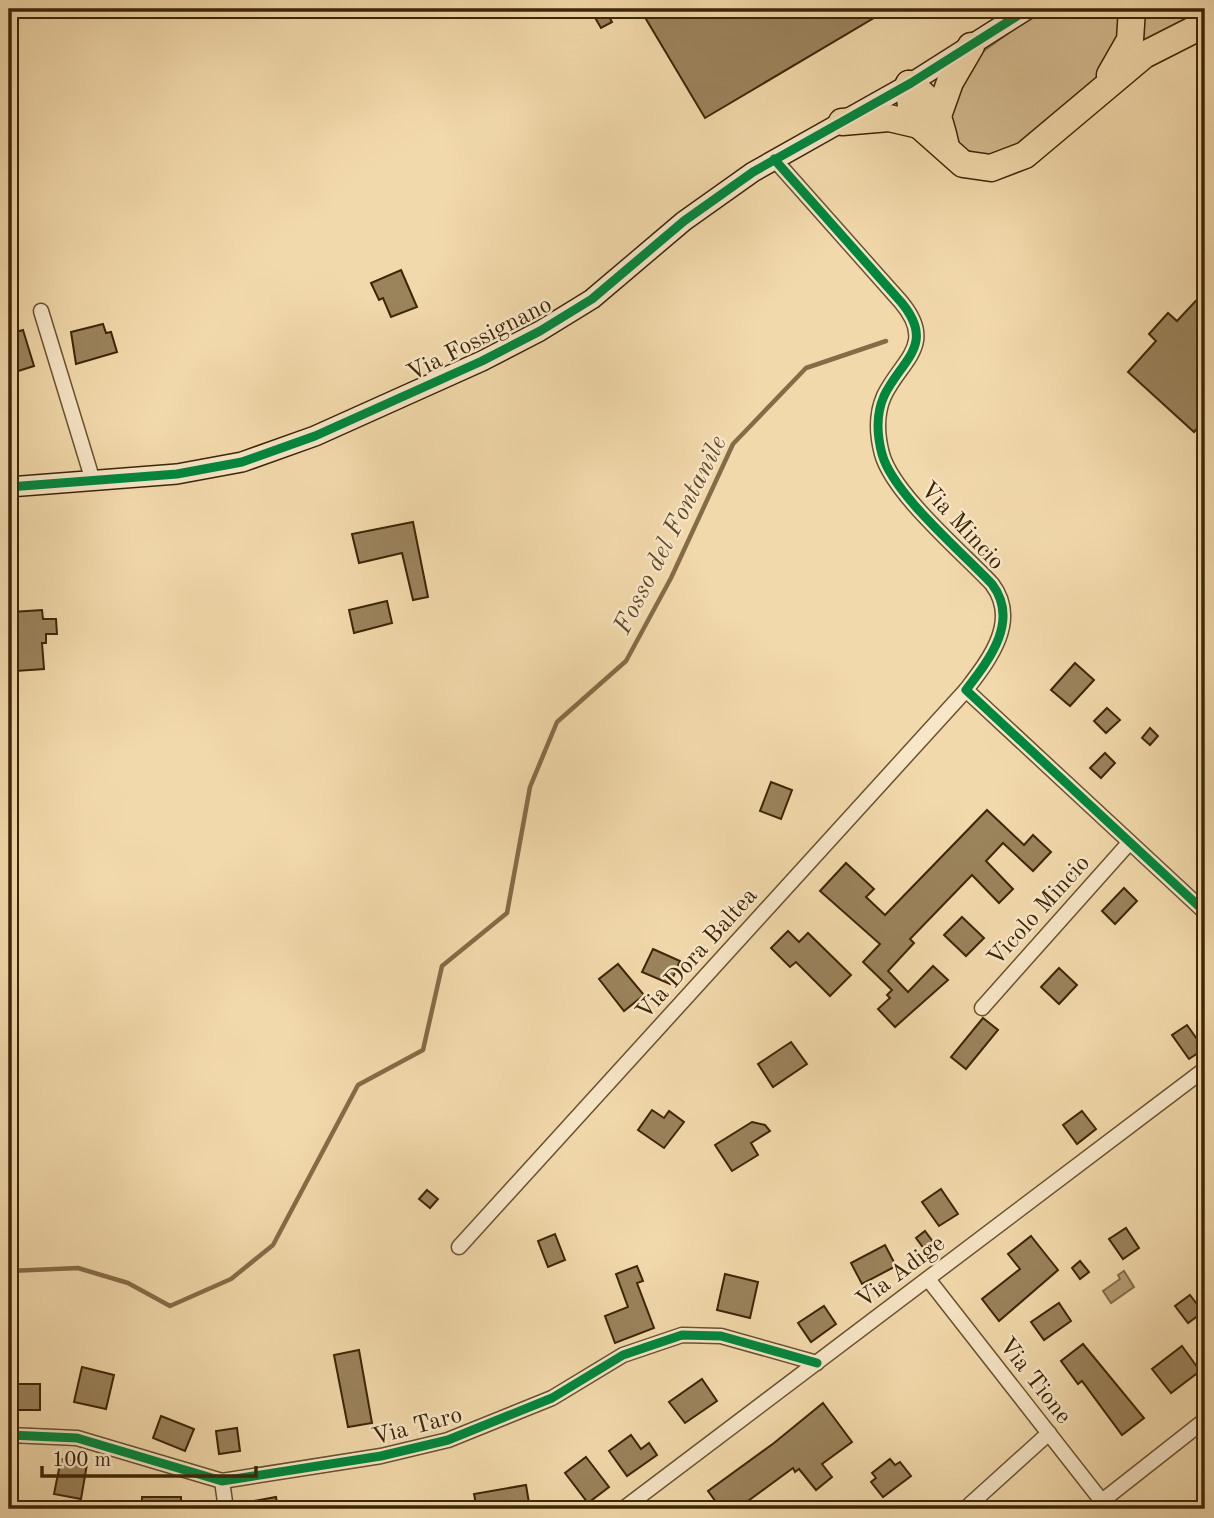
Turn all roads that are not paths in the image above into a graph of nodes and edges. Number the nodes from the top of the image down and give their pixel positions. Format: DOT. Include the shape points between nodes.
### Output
graph roads {
  1 [pos="1028,9"];
  2 [pos="1132,9"];
  3 [pos="1205,24"];
  4 [pos="971,46"];
  5 [pos="909,84"];
  6 [pos="1101,88"];
  7 [pos="929,119"];
  8 [pos="842,122"];
  9 [pos="774,159"];
  10 [pos="41,311"];
  11 [pos="93,481"];
  12 [pos="9,487"];
  13 [pos="966,690"];
  14 [pos="1129,842"];
  15 [pos="1205,912"];
  16 [pos="982,1008"];
  17 [pos="1205,1069"];
  18 [pos="459,1247"];
  19 [pos="928,1279"];
  20 [pos="817,1363"];
  21 [pos="1205,1420"];
  22 [pos="1049,1433"];
  23 [pos="9,1434"];
  24 [pos="222,1481"];
  25 [pos="1105,1505"];
  26 [pos="226,1509"];
  27 [pos="623,1509"];
  28 [pos="965,1509"];
  1 -- 4 [label="street, Via Fossignano"];
  2 -- 6 [label="highway" via="1127,47"];
  3 -- 6 [label="highway" via="1156,48"];
  4 -- 5 [label="street, Via Fossignano"];
  4 -- 7 [label="highway"];
  5 -- 7 [label="highway" via="911,107"];
  5 -- 8 [label="street, Via Fossignano"];
  6 -- 7 [label="highway" via="1031,151 1004,165 982,169 956,159"];
  7 -- 8 [label="highway"];
  8 -- 9 [label="street, Via Fossignano"];
  9 -- 11 [label="street, Via Fossignano" via="698,210 592,299 492,357 331,430 256,458 184,473"];
  9 -- 13 [label="street, Via Mincio" via="905,306 914,324 914,354 885,395 879,435 885,463 895,480 1001,599 998,640"];
  10 -- 11 [label="street"];
  11 -- 12 [label="street, Via Fossignano"];
  13 -- 14 [label="street"];
  13 -- 18 [label="street, Via Dora Baltea"];
  14 -- 15 [label="street"];
  14 -- 16 [label="street, Vicolo Mincio"];
  17 -- 19 [label="street, Via Adige"];
  19 -- 20 [label="street, Via Adige"];
  19 -- 22 [label="street, Via Tione"];
  20 -- 24 [label="street, Via Taro" via="721,1336 682,1335 623,1355 552,1398 449,1440 381,1456"];
  20 -- 27 [label="street, Via Adige"];
  21 -- 25 [label="street"];
  22 -- 25 [label="street, Via Tione"];
  22 -- 28 [label="street"];
  23 -- 24 [label="street, Via Taro" via="77,1438"];
  24 -- 26 [label="street"];
}
